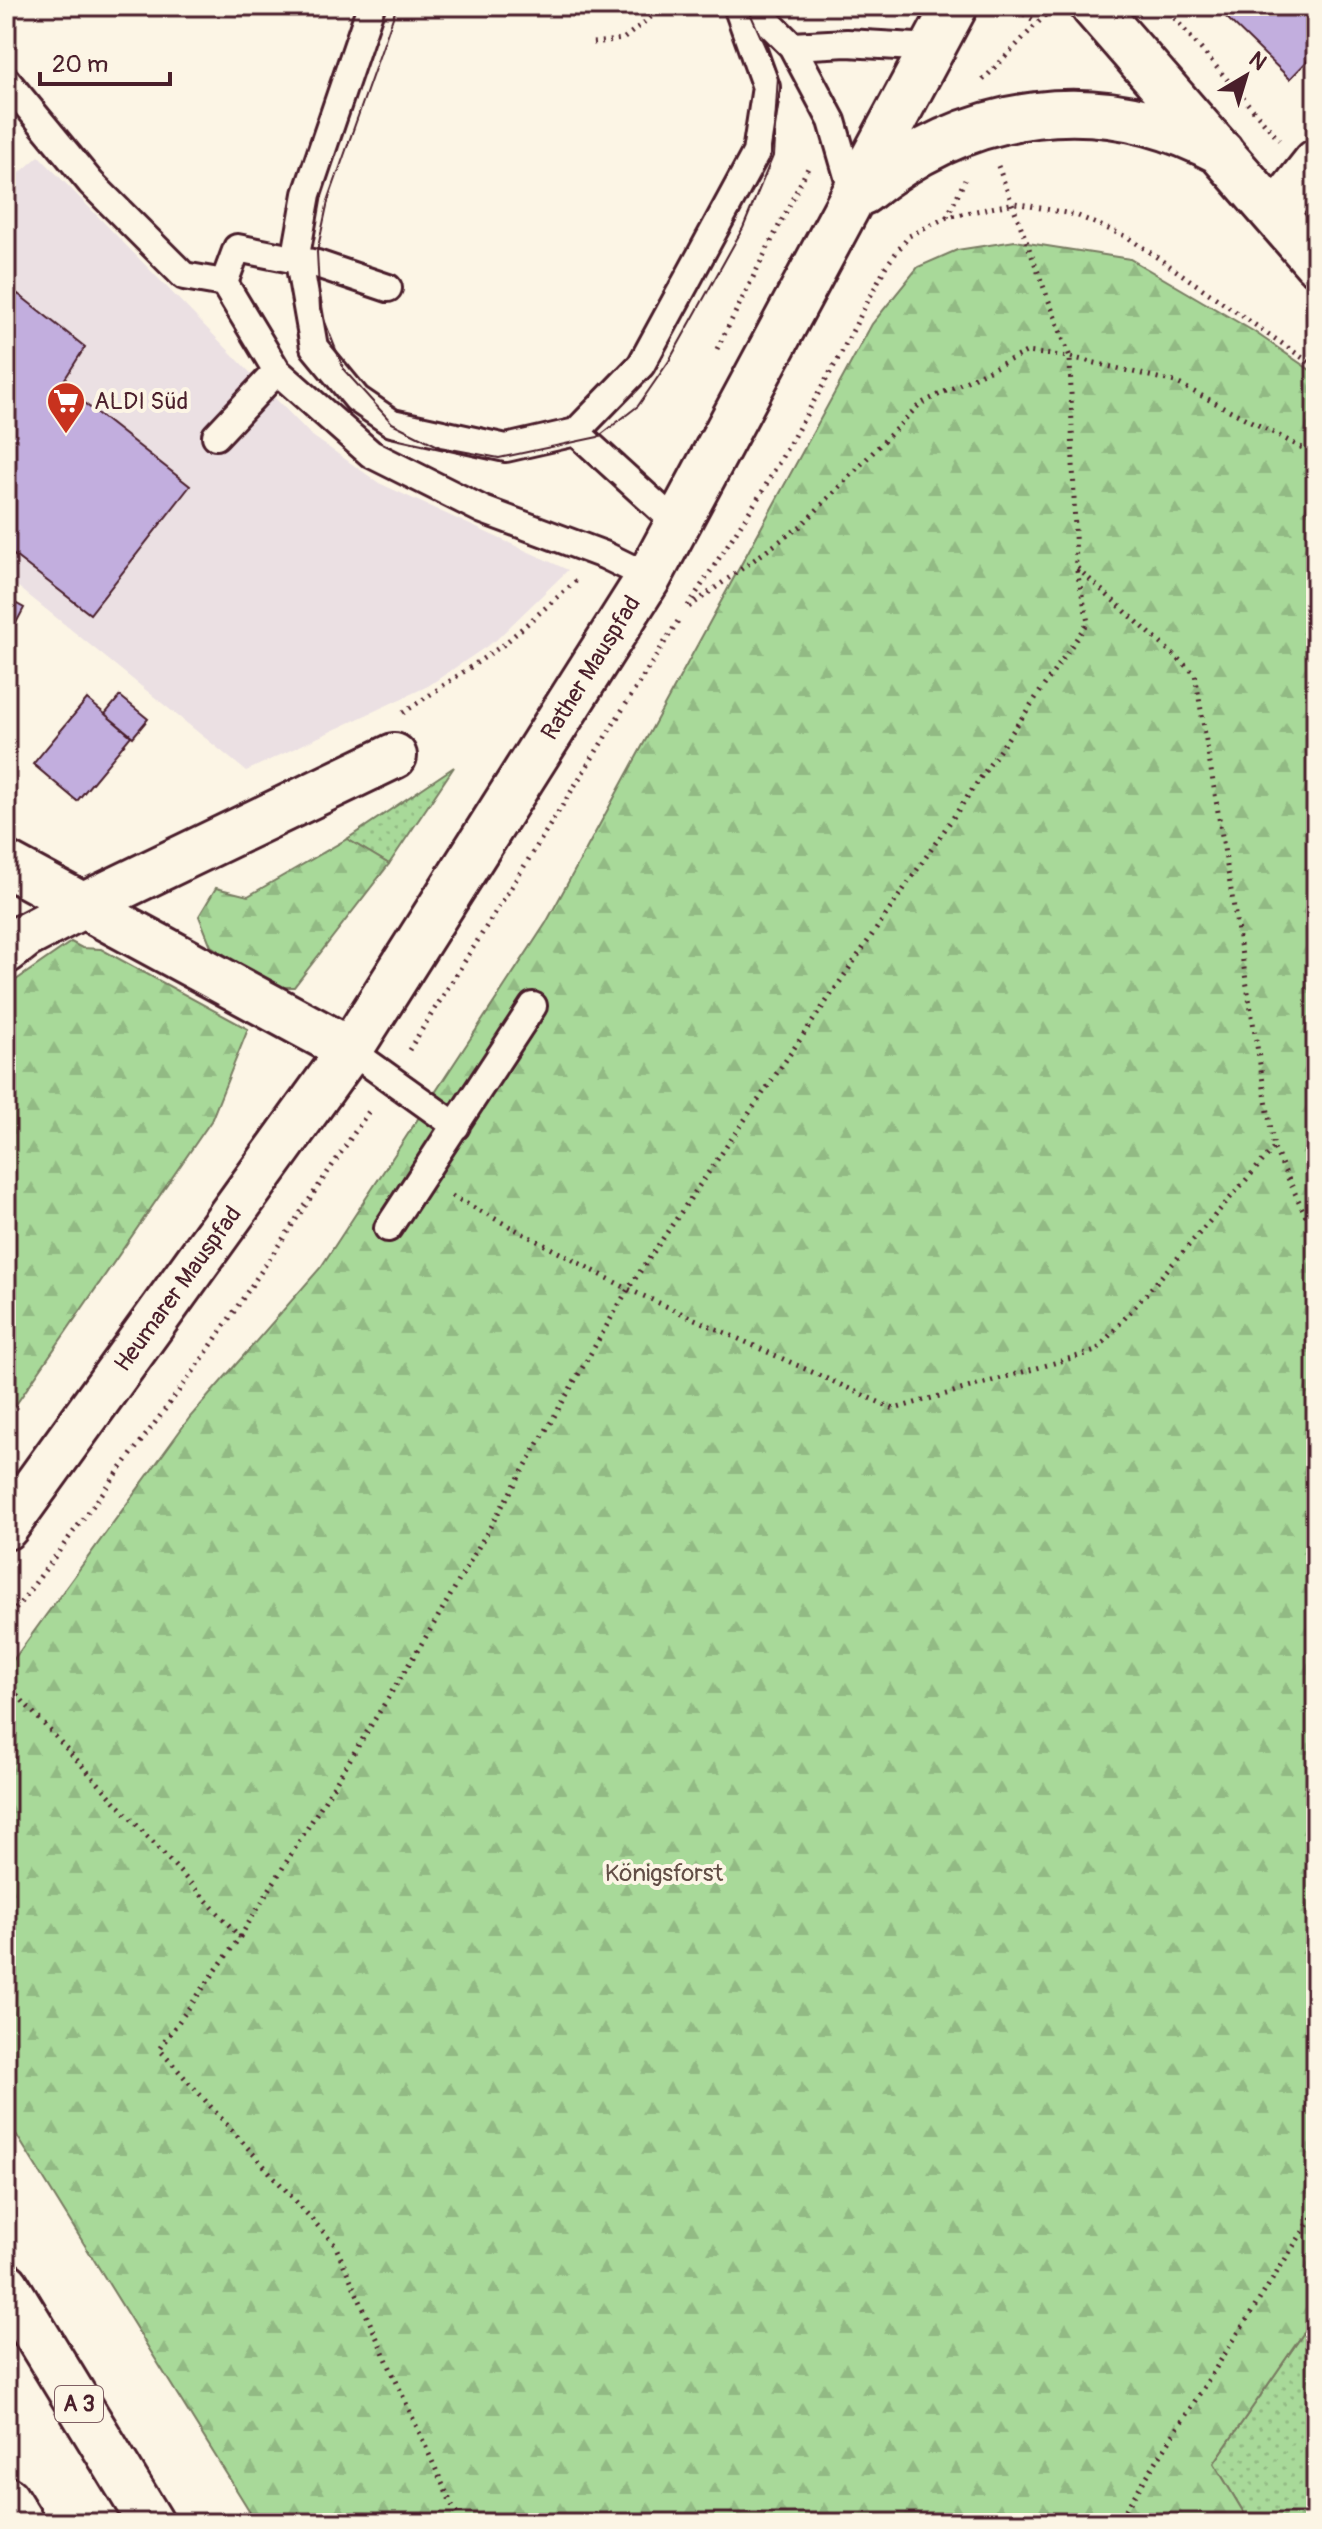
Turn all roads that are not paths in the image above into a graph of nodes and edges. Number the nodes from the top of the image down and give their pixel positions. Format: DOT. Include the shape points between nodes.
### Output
graph roads {
  1 [pos="371,6"];
  2 [pos="737,6"];
  3 [pos="752,6"];
  4 [pos="955,6"];
  5 [pos="1093,6"];
  6 [pos="792,46"];
  7 [pos="932,48"];
  8 [pos="6,80"];
  9 [pos="1221,152"];
  10 [pos="1298,152"];
  11 [pos="854,199"];
  12 [pos="1275,214"];
  13 [pos="295,260"];
  14 [pos="1316,262"];
  15 [pos="224,283"];
  16 [pos="388,288"];
  17 [pos="277,371"];
  18 [pos="576,432"];
  19 [pos="216,436"];
  20 [pos="676,523"];
  21 [pos="649,577"];
  22 [pos="394,756"];
  23 [pos="6,864"];
  24 [pos="82,906"];
  25 [pos="6,951"];
  26 [pos="533,1006"];
  27 [pos="350,1050"];
  28 [pos="456,1126"];
  29 [pos="388,1228"];
  30 [pos="6,1527"];
  31 [pos="6,2285"];
  32 [pos="6,2499"];
  33 [pos="21,2523"];
  34 [pos="151,2523"];
  1 -- 13 [label="lane" via="307,194"];
  2 -- 18 [label="lane" via="766,87 756,153 641,365"];
  3 -- 6 [label="lane"];
  4 -- 7 [label="main road, Rather Mauspfad"];
  5 -- 9 [label="main road"];
  6 -- 7 [label="lane"];
  6 -- 11 [label="lane" via="832,121"];
  7 -- 11 [label="main road, Rather Mauspfad"];
  8 -- 15 [label="lane" via="91,183 184,276"];
  9 -- 11 [label="main road" via="1187,134 1105,114 1063,112 980,126 924,150"];
  9 -- 12 [label="main road"];
  10 -- 12 [label="main road"];
  11 -- 20 [label="main road, Rather Mauspfad"];
  12 -- 14 [label="main road"];
  13 -- 15 [label="lane" via="237,248"];
  13 -- 16 [label="lane"];
  13 -- 18 [label="lane" via="314,347 357,399 392,423 506,448"];
  15 -- 17 [label="lane"];
  17 -- 19 [label="lane"];
  17 -- 21 [label="lane" via="371,454 483,510"];
  18 -- 20 [label="lane"];
  20 -- 21 [label="main road, Rather Mauspfad"];
  21 -- 27 [label="main road, Rather Mauspfad"];
  22 -- 24 [label="main road"];
  23 -- 24 [label="main road"];
  24 -- 25 [label="main road"];
  24 -- 27 [label="main road"];
  26 -- 28 [label="lane"];
  27 -- 28 [label="lane"];
  27 -- 30 [label="main road, Heumarer Mauspfad"];
  28 -- 29 [label="lane"];
  31 -- 34 [label="main road, A 3"];
  32 -- 33 [label="main road"];
}
